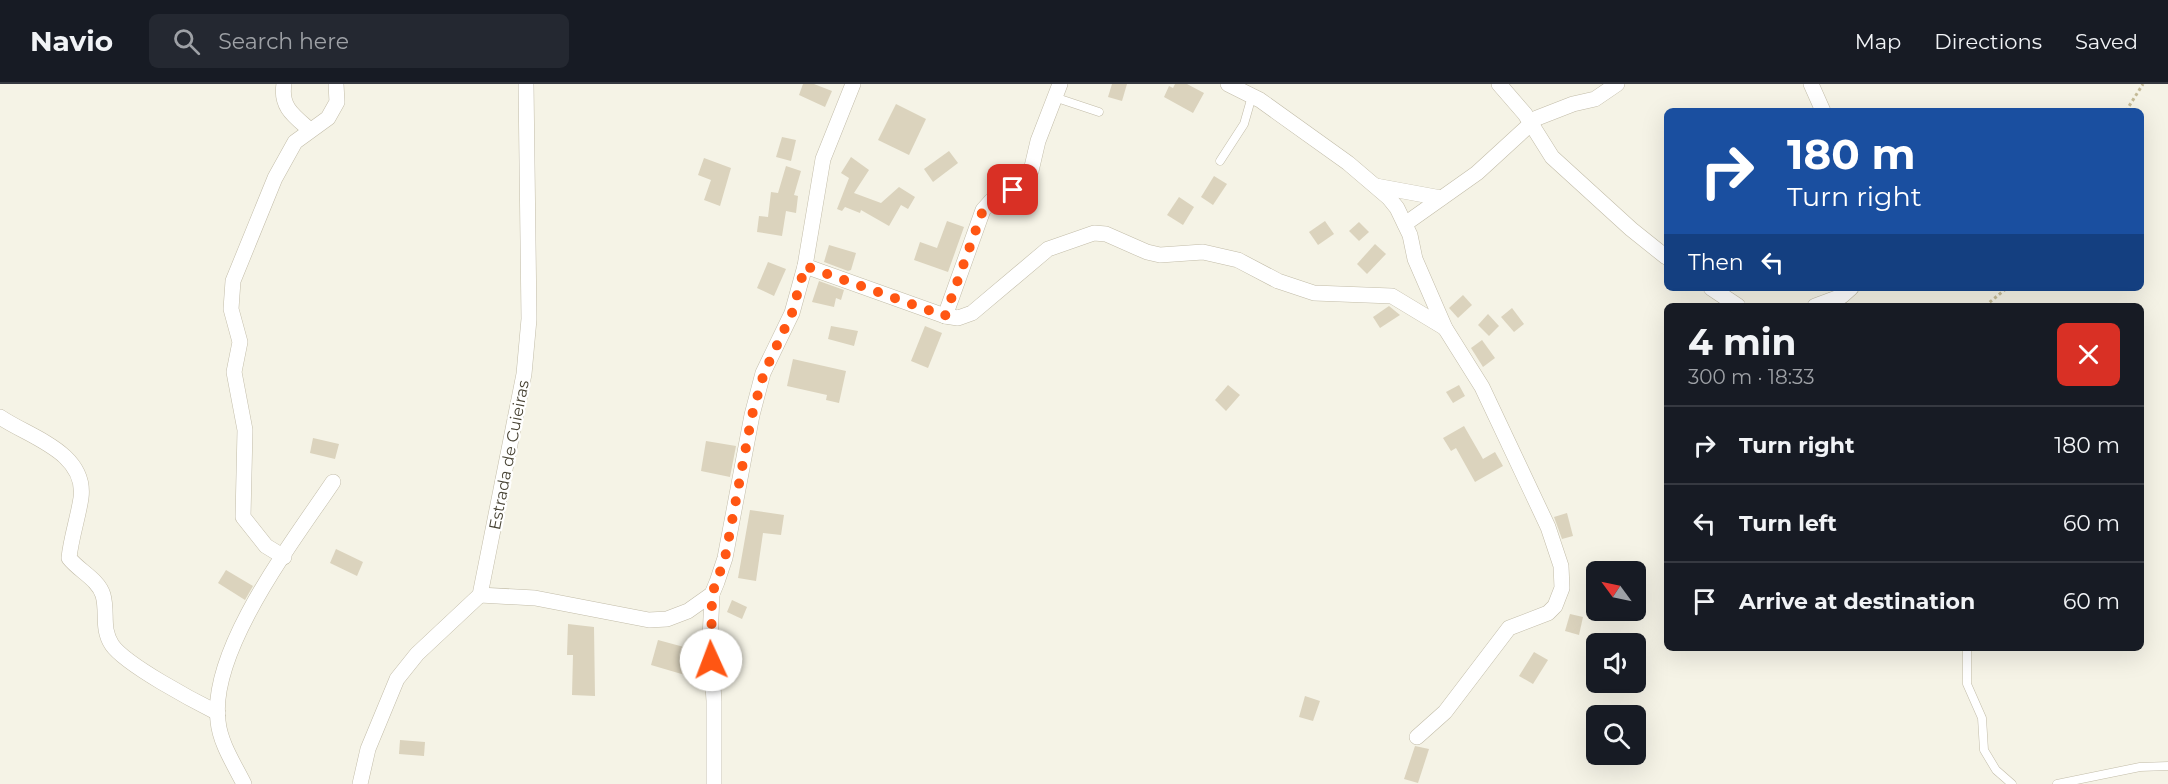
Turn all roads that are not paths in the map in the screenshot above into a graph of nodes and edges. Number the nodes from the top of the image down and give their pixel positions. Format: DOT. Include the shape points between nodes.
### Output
graph roads {
  1 [pos="284,84"];
  2 [pos="336,84"];
  3 [pos="526,84"];
  4 [pos="853,84"];
  5 [pos="1228,84"];
  6 [pos="1499,84"];
  7 [pos="1617,84"];
  8 [pos="1811,84"];
  9 [pos="1058,91"];
  10 [pos="1252,96"];
  11 [pos="1822,108"];
  12 [pos="1099,112"];
  13 [pos="1531,124"];
  14 [pos="310,130"];
  15 [pos="1220,161"];
  16 [pos="1374,186"];
  17 [pos="1441,198"];
  18 [pos="1405,224"];
  19 [pos="1664,255"];
  20 [pos="805,266"];
  21 [pos="1716,291"];
  22 [pos="1848,291"];
  23 [pos="1734,303"];
  24 [pos="1823,303"];
  25 [pos="945,316"];
  26 [pos="1445,328"];
  27 [pos="0,417"];
  28 [pos="333,482"];
  29 [pos="284,556"];
  30 [pos="712,594"];
  31 [pos="480,595"];
  32 [pos="1967,651"];
  33 [pos="218,713"];
  34 [pos="1417,737"];
  35 [pos="2168,765"];
  36 [pos="244,784"];
  37 [pos="360,784"];
  38 [pos="714,784"];
  39 [pos="2012,784"];
  40 [pos="2057,784"];
  1 -- 14 [label="street" via="284,104"];
  2 -- 14 [label="street" via="337,102 328,118"];
  3 -- 31 [label="street, Estrada de Cuieiras" via="529,320 524,374"];
  4 -- 20 [label="street" via="823,159"];
  5 -- 10 [label="street"];
  6 -- 13 [label="street"];
  7 -- 13 [label="street" via="1595,99 1549,112"];
  8 -- 11 [label="street"];
  9 -- 12 [label="lane"];
  9 -- 25 [label="street" via="1024,184 991,201 983,210"];
  10 -- 15 [label="lane" via="1244,124"];
  10 -- 16 [label="street" via="1348,163"];
  13 -- 17 [label="street" via="1477,173"];
  13 -- 19 [label="street" via="1552,157"];
  14 -- 29 [label="street" via="295,142 275,178 230,296 240,342 234,372 245,430 243,517 266,546"];
  16 -- 17 [label="street"];
  16 -- 18 [label="street" via="1389,198"];
  17 -- 18 [label="street"];
  18 -- 26 [label="street" via="1415,259"];
  20 -- 25 [label="street"];
  20 -- 30 [label="street" via="792,313 764,373 752,415 725,558"];
  21 -- 23 [label="street"];
  22 -- 24 [label="street"];
  25 -- 26 [label="street" via="958,318 972,313 1048,249 1094,233 1160,255 1203,252 1238,261 1314,293 1392,296"];
  26 -- 34 [label="street" via="1482,387 1548,527 1561,566 1562,588 1548,613 1509,628 1445,712"];
  27 -- 33 [label="street" via="47,442 76,471 81,498 69,558 98,584 103,597 104,630 114,647 163,682"];
  28 -- 29 [label="street"];
  29 -- 33 [label="street" via="233,643 218,698"];
  30 -- 31 [label="street" via="688,611 668,619 648,620 535,598"];
  30 -- 38 [label="street"];
  31 -- 37 [label="street" via="417,654 397,679 368,749"];
  32 -- 39 [label="lane" via="1968,684 1982,718 1984,750 1996,770"];
  33 -- 36 [label="street" via="221,738"];
  35 -- 40 [label="lane"];
}
